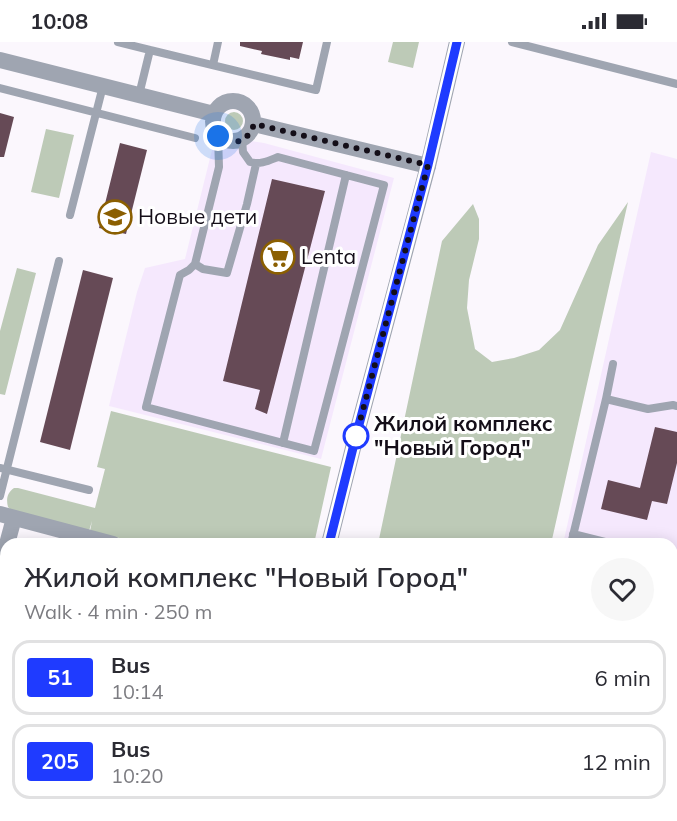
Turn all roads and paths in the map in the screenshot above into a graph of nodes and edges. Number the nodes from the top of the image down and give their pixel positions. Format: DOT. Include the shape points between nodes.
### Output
graph roads {
  1 [pos="118,42"];
  2 [pos="218,42"];
  3 [pos="327,42"];
  4 [pos="457,42"];
  5 [pos="512,42"];
  6 [pos="150,50"];
  7 [pos="0,60"];
  8 [pos="213,65"];
  9 [pos="677,84"];
  10 [pos="103,86"];
  11 [pos="0,88"];
  12 [pos="139,95"];
  13 [pos="96,113"];
  14 [pos="214,114"];
  15 [pos="254,124"];
  16 [pos="218,136"];
  17 [pos="195,138"];
  18 [pos="242,140"];
  19 [pos="256,164"];
  20 [pos="428,165"];
  21 [pos="346,175"];
  22 [pos="70,215"];
  23 [pos="59,261"];
  24 [pos="195,264"];
  25 [pos="613,364"];
  26 [pos="606,399"];
  27 [pos="677,406"];
  28 [pos="283,443"];
  29 [pos="3,469"];
  30 [pos="89,490"];
  31 [pos="0,496"];
  32 [pos="7,516"];
  33 [pos="573,534"];
  34 [pos="7,538"];
  35 [pos="90,538"];
  36 [pos="330,538"];
  37 [pos="572,538"];
  38 [pos="589,538"];
  1 -- 6 [label="lane"];
  2 -- 8 [label="lane"];
  3 -- 8 [label="lane" via="315,90"];
  4 -- 20 [label="street"];
  5 -- 9 [label="lane"];
  6 -- 8 [label="lane"];
  6 -- 12 [label="lane"];
  7 -- 10 [label="street"];
  10 -- 12 [label="street"];
  10 -- 13 [label="lane"];
  11 -- 13 [label="lane"];
  12 -- 14 [label="street"];
  13 -- 17 [label="lane"];
  13 -- 22 [label="lane"];
  14 -- 15 [label="street" via="221,105 239,102 249,108"];
  14 -- 16 [label="street" via="213,126"];
  15 -- 18 [label="street"];
  15 -- 20 [label="street"];
  16 -- 18 [label="street" via="230,142"];
  16 -- 24 [label="lane" via="219,167"];
  18 -- 19 [label="lane" via="243,152"];
  19 -- 21 [label="lane" via="278,157"];
  19 -- 24 [label="lane" via="227,273"];
  20 -- 36 [label="street"];
  21 -- 28 [label="lane"];
  21 -- 28 [label="lane" via="384,184 314,451"];
  23 -- 29 [label="lane"];
  24 -- 28 [label="lane" via="180,275 146,407"];
  25 -- 26 [label="lane"];
  26 -- 27 [label="lane" via="648,408"];
  26 -- 33 [label="lane"];
  29 -- 30 [label="lane"];
  29 -- 31 [label="lane"];
  32 -- 34 [label="street"];
  32 -- 35 [label="street"];
  33 -- 37 [label="lane"];
  33 -- 38 [label="lane"];
}
